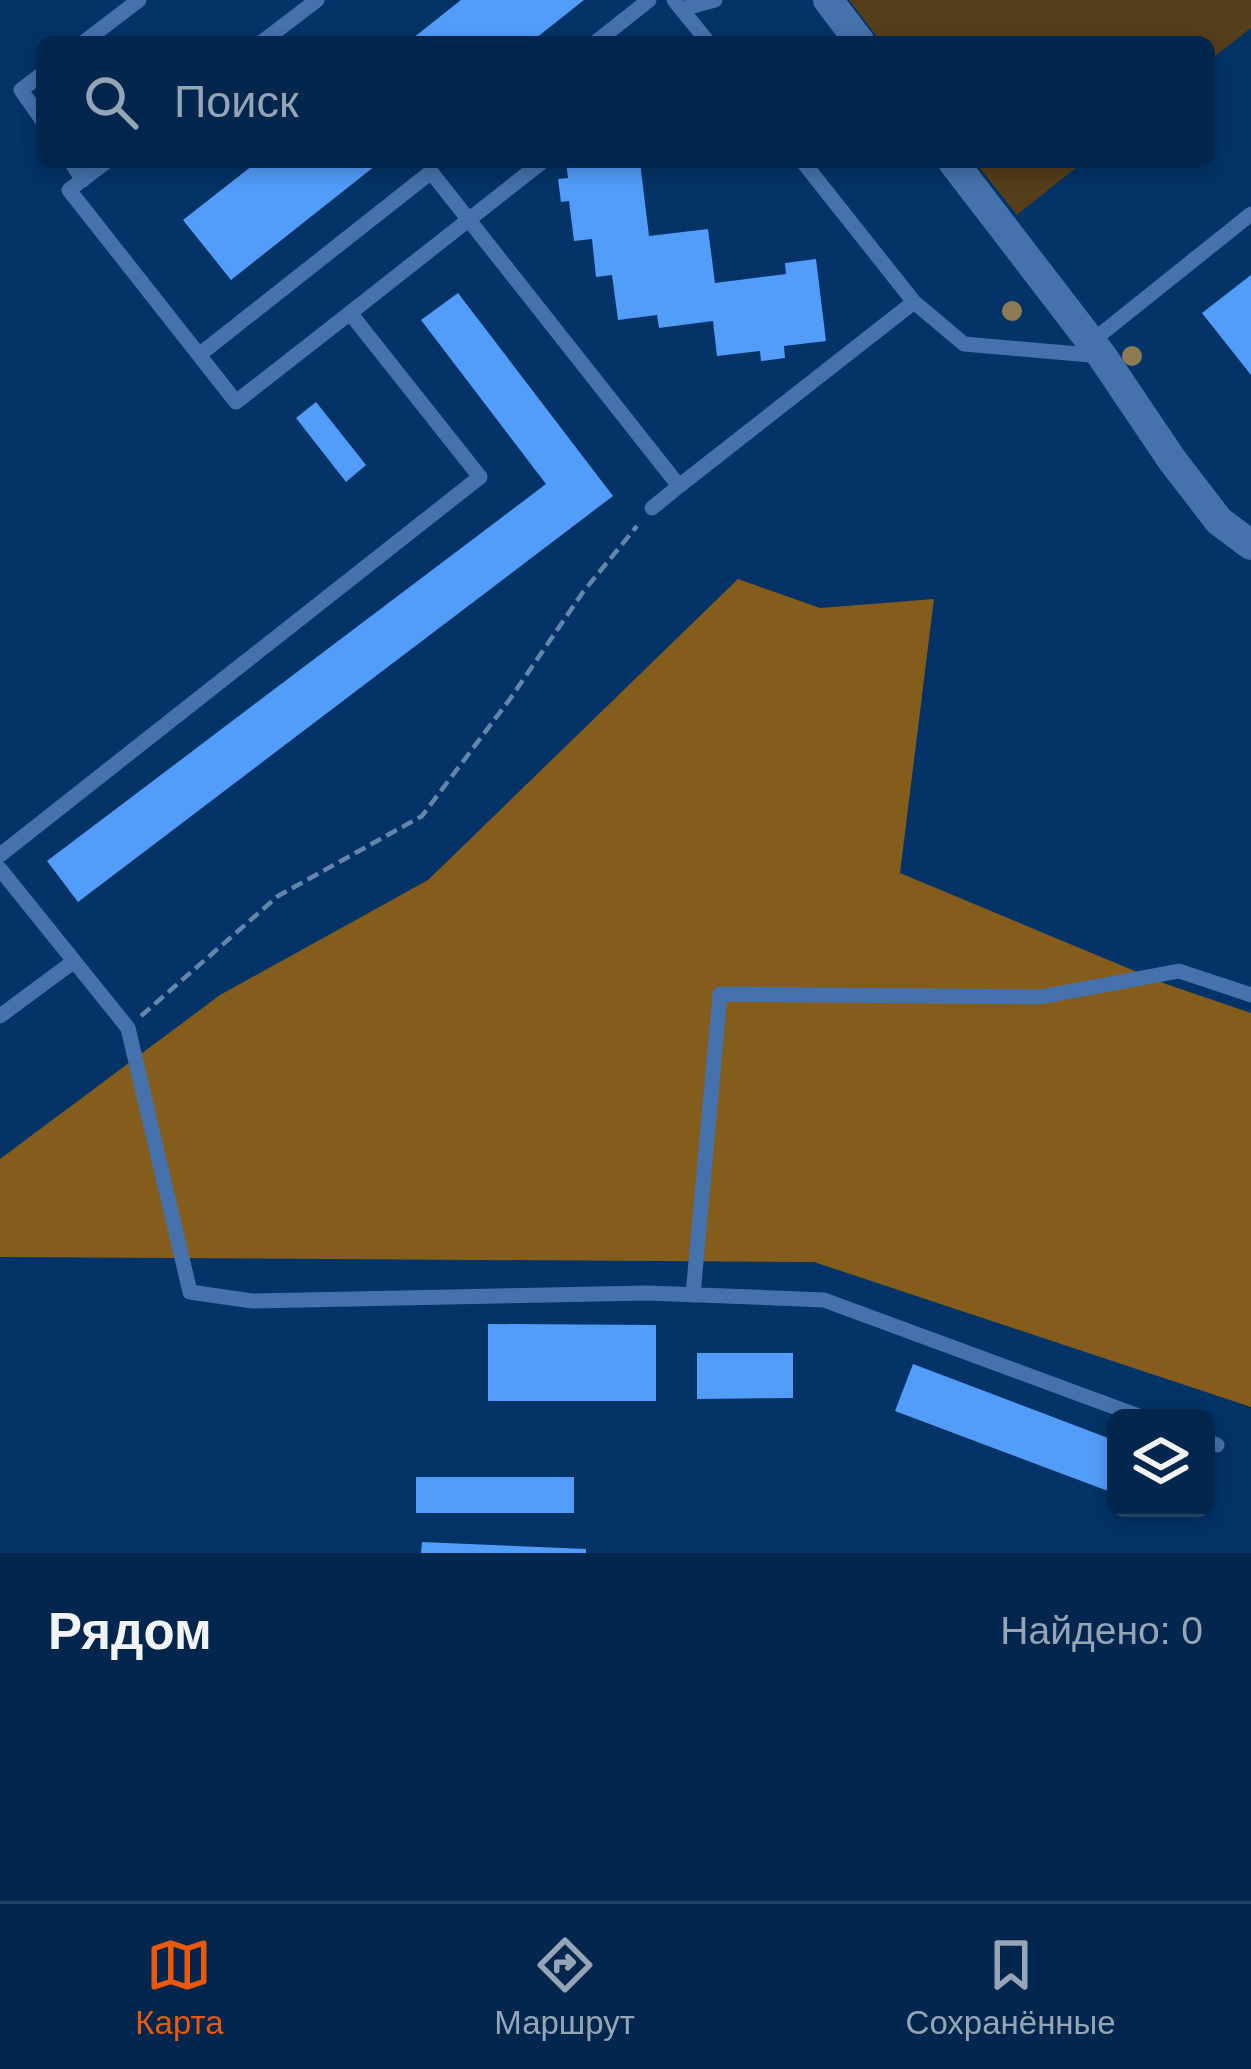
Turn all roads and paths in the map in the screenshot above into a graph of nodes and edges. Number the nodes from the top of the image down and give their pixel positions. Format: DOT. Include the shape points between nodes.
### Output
graph roads {
  1 [pos="139,0"];
  2 [pos="317,0"];
  3 [pos="649,0"];
  4 [pos="715,0"];
  5 [pos="828,0"];
  6 [pos="678,5"];
  7 [pos="92,36"];
  8 [pos="270,36"];
  9 [pos="604,36"];
  10 [pos="699,36"];
  11 [pos="855,36"];
  12 [pos="36,79"];
  13 [pos="36,111"];
  14 [pos="75,168"];
  15 [pos="98,168"];
  16 [pos="437,168"];
  17 [pos="439,168"];
  18 [pos="534,168"];
  19 [pos="808,168"];
  20 [pos="958,168"];
  21 [pos="83,180"];
  22 [pos="1251,214"];
  23 [pos="469,220"];
  24 [pos="914,302"];
  25 [pos="350,313"];
  26 [pos="1097,349"];
  27 [pos="199,355"];
  28 [pos="679,486"];
  29 [pos="652,508"];
  30 [pos="1251,545"];
  31 [pos="0,855"];
  32 [pos="0,869"];
  33 [pos="73,962"];
  34 [pos="1251,995"];
  35 [pos="0,1016"];
  36 [pos="128,1028"];
  37 [pos="693,1294"];
  38 [pos="1120,1409"];
  1 -- 7 [label="lane"];
  2 -- 8 [label="lane"];
  3 -- 9 [label="lane"];
  4 -- 6 [label="lane"];
  5 -- 11 [label="street"];
  6 -- 10 [label="lane"];
  12 -- 13 [label="lane" via="21,90"];
  14 -- 21 [label="lane"];
  15 -- 21 [label="lane"];
  16 -- 27 [label="lane"];
  17 -- 23 [label="lane"];
  18 -- 23 [label="lane"];
  19 -- 24 [label="lane"];
  20 -- 26 [label="street"];
  21 -- 27 [label="lane" via="70,190"];
  22 -- 26 [label="lane"];
  23 -- 25 [label="lane"];
  23 -- 28 [label="lane"];
  24 -- 26 [label="lane" via="964,344"];
  24 -- 28 [label="lane"];
  25 -- 27 [label="lane" via="236,402"];
  25 -- 31 [label="lane" via="481,477"];
  26 -- 30 [label="street" via="1219,521"];
  28 -- 29 [label="lane"];
  29 -- 36 [label="path" via="422,816 278,896"];
  32 -- 33 [label="lane"];
  33 -- 35 [label="lane"];
  33 -- 36 [label="lane"];
  34 -- 37 [label="lane" via="1179,971 1040,997 720,994"];
  36 -- 37 [label="lane" via="190,1292 251,1301"];
  37 -- 38 [label="lane" via="824,1300"];
}
